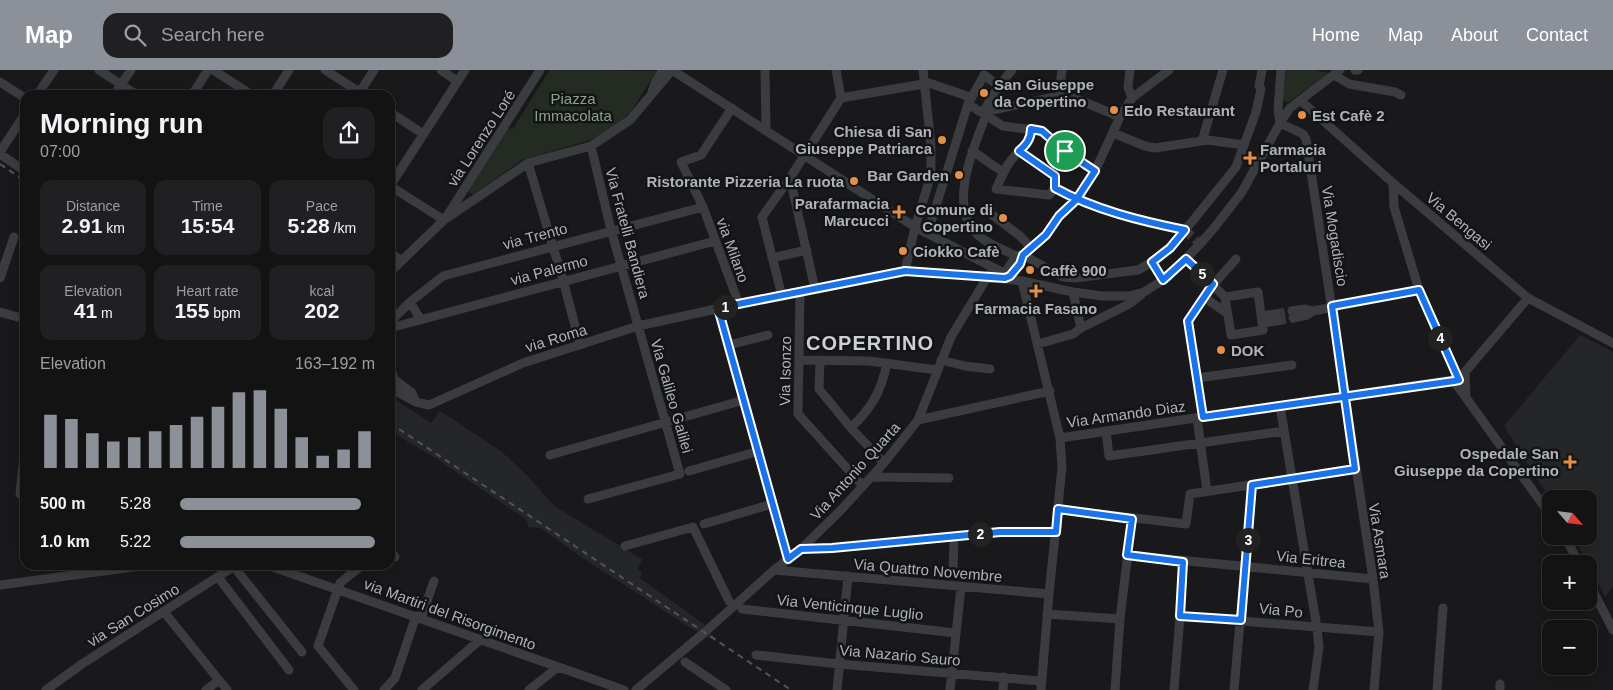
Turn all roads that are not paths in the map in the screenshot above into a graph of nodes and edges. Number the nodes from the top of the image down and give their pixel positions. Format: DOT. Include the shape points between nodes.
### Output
graph roads {
  1 [pos="54,70"];
  2 [pos="99,70"];
  3 [pos="130,70"];
  4 [pos="208,70"];
  5 [pos="213,70"];
  6 [pos="290,70"];
  7 [pos="325,70"];
  8 [pos="374,70"];
  9 [pos="441,70"];
  10 [pos="465,70"];
  11 [pos="540,70"];
  12 [pos="663,70"];
  13 [pos="672,70"];
  14 [pos="765,70"];
  15 [pos="836,70"];
  16 [pos="923,70"];
  17 [pos="1012,70"];
  18 [pos="1062,70"];
  19 [pos="1130,70"];
  20 [pos="1169,70"];
  21 [pos="1223,70"];
  22 [pos="1262,70"];
  23 [pos="1281,70"];
  24 [pos="1338,71"];
  25 [pos="986,73"];
  26 [pos="458,81"];
  27 [pos="0,82"];
  28 [pos="121,85"];
  29 [pos="925,85"];
  30 [pos="999,86"];
  31 [pos="40,90"];
  32 [pos="118,90"];
  33 [pos="129,90"];
  34 [pos="195,90"];
  35 [pos="244,90"];
  36 [pos="276,90"];
  37 [pos="355,90"];
  38 [pos="363,90"];
  39 [pos="20,95"];
  40 [pos="1401,95"];
  41 [pos="1059,96"];
  42 [pos="650,97"];
  43 [pos="841,98"];
  44 [pos="1132,98"];
  45 [pos="969,100"];
  46 [pos="1300,100"];
  47 [pos="732,108"];
  48 [pos="1278,110"];
  49 [pos="1288,112"];
  50 [pos="984,114"];
  51 [pos="395,115"];
  52 [pos="1120,117"];
  53 [pos="20,122"];
  54 [pos="1280,123"];
  55 [pos="766,129"];
  56 [pos="1033,130"];
  57 [pos="1113,133"];
  58 [pos="423,134"];
  59 [pos="1202,141"];
  60 [pos="1244,144"];
  61 [pos="591,146"];
  62 [pos="972,151"];
  63 [pos="1019,151"];
  64 [pos="0,153"];
  65 [pos="804,155"];
  66 [pos="528,162"];
  67 [pos="20,167"];
  68 [pos="1095,171"];
  69 [pos="1004,172"];
  70 [pos="931,174"];
  71 [pos="395,178"];
  72 [pos="790,178"];
  73 [pos="943,179"];
  74 [pos="1393,183"];
  75 [pos="1055,188"];
  76 [pos="395,189"];
  77 [pos="1076,200"];
  78 [pos="703,207"];
  79 [pos="991,214"];
  80 [pos="444,220"];
  81 [pos="915,227"];
  82 [pos="611,230"];
  83 [pos="1185,230"];
  84 [pos="928,232"];
  85 [pos="14,237"];
  86 [pos="715,241"];
  87 [pos="553,246"];
  88 [pos="1031,248"];
  89 [pos="807,250"];
  90 [pos="395,256"];
  91 [pos="1019,256"];
  92 [pos="772,258"];
  93 [pos="1186,259"];
  94 [pos="1236,259"];
  95 [pos="401,260"];
  96 [pos="1152,262"];
  97 [pos="621,265"];
  98 [pos="395,267"];
  99 [pos="992,267"];
  100 [pos="905,271"];
  101 [pos="985,276"];
  102 [pos="1007,276"];
  103 [pos="0,278"];
  104 [pos="563,280"];
  105 [pos="1163,280"];
  106 [pos="1022,281"];
  107 [pos="1213,284"];
  108 [pos="815,289"];
  109 [pos="1419,290"];
  110 [pos="800,292"];
  111 [pos="1073,292"];
  112 [pos="1144,292"];
  113 [pos="782,296"];
  114 [pos="1114,296"];
  115 [pos="1225,297"];
  116 [pos="1205,298"];
  117 [pos="1528,298"];
  118 [pos="410,302"];
  119 [pos="739,304"];
  120 [pos="1332,306"];
  121 [pos="718,308"];
  122 [pos="1115,311"];
  123 [pos="0,312"];
  124 [pos="1227,313"];
  125 [pos="1292,315"];
  126 [pos="395,317"];
  127 [pos="1276,317"];
  128 [pos="20,318"];
  129 [pos="1262,319"];
  130 [pos="421,320"];
  131 [pos="638,326"];
  132 [pos="395,327"];
  133 [pos="1081,328"];
  134 [pos="768,335"];
  135 [pos="1613,343"];
  136 [pos="1038,344"];
  137 [pos="580,345"];
  138 [pos="729,345"];
  139 [pos="799,360"];
  140 [pos="941,360"];
  141 [pos="820,361"];
  142 [pos="887,363"];
  143 [pos="1292,365"];
  144 [pos="990,369"];
  145 [pos="937,370"];
  146 [pos="1197,378"];
  147 [pos="1459,378"];
  148 [pos="395,383"];
  149 [pos="395,391"];
  150 [pos="1050,391"];
  151 [pos="1466,396"];
  152 [pos="1345,397"];
  153 [pos="744,400"];
  154 [pos="416,402"];
  155 [pos="1280,406"];
  156 [pos="1200,418"];
  157 [pos="918,420"];
  158 [pos="665,422"];
  159 [pos="851,428"];
  160 [pos="1106,431"];
  161 [pos="1284,431"];
  162 [pos="1060,438"];
  163 [pos="1200,443"];
  164 [pos="759,451"];
  165 [pos="550,455"];
  166 [pos="884,463"];
  167 [pos="1355,469"];
  168 [pos="689,471"];
  169 [pos="872,477"];
  170 [pos="949,478"];
  171 [pos="1292,478"];
  172 [pos="1252,485"];
  173 [pos="863,486"];
  174 [pos="1207,491"];
  175 [pos="588,499"];
  176 [pos="1542,503"];
  177 [pos="772,504"];
  178 [pos="1058,509"];
  179 [pos="1132,519"];
  180 [pos="704,524"];
  181 [pos="1056,532"];
  182 [pos="954,537"];
  183 [pos="625,546"];
  184 [pos="801,549"];
  185 [pos="1127,555"];
  186 [pos="788,559"];
  187 [pos="1183,562"];
  188 [pos="1246,566"];
  189 [pos="111,570"];
  190 [pos="229,570"];
  191 [pos="238,570"];
  192 [pos="283,570"];
  193 [pos="356,570"];
  194 [pos="774,570"];
  195 [pos="1307,572"];
  196 [pos="953,573"];
  197 [pos="848,576"];
  198 [pos="218,577"];
  199 [pos="1373,579"];
  200 [pos="434,582"];
  201 [pos="0,585"];
  202 [pos="961,587"];
  203 [pos="338,589"];
  204 [pos="1049,594"];
  205 [pos="1597,599"];
  206 [pos="729,601"];
  207 [pos="1443,608"];
  208 [pos="742,609"];
  209 [pos="164,612"];
  210 [pos="1047,614"];
  211 [pos="1180,616"];
  212 [pos="419,617"];
  213 [pos="1120,619"];
  214 [pos="843,620"];
  215 [pos="1241,620"];
  216 [pos="1317,628"];
  217 [pos="1613,630"];
  218 [pos="1378,632"];
  219 [pos="956,633"];
  220 [pos="481,639"];
  221 [pos="302,652"];
  222 [pos="756,655"];
  223 [pos="685,662"];
  224 [pos="839,664"];
  225 [pos="558,667"];
  226 [pos="289,670"];
  227 [pos="951,673"];
  228 [pos="1004,677"];
  229 [pos="219,680"];
  230 [pos="1041,685"];
  231 [pos="46,690"];
  232 [pos="206,690"];
  233 [pos="227,690"];
  234 [pos="354,690"];
  235 [pos="384,690"];
  236 [pos="422,690"];
  237 [pos="529,690"];
  238 [pos="624,690"];
  239 [pos="636,690"];
  240 [pos="726,690"];
  241 [pos="837,690"];
  242 [pos="950,690"];
  243 [pos="1003,690"];
  244 [pos="1115,690"];
  245 [pos="1174,690"];
  246 [pos="1234,690"];
  247 [pos="1313,690"];
  248 [pos="1374,690"];
  249 [pos="1437,690"];
  1 -- 31 [label="street"];
  2 -- 28 [label="street"];
  3 -- 28 [label="street"];
  4 -- 34 [label="street"];
  5 -- 35 [label="street"];
  6 -- 36 [label="street"];
  7 -- 37 [label="street"];
  8 -- 38 [label="street"];
  9 -- 26 [label="street"];
  10 -- 26 [label="street"];
  11 -- 80 [label="street, via Lorenzo Loré"];
  12 -- 42 [label="street"];
  13 -- 42 [label="street"];
  13 -- 47 [label="street"];
  14 -- 55 [label="street"];
  15 -- 43 [label="street"];
  16 -- 29 [label="street"];
  17 -- 30 [label="street"];
  18 -- 41 [label="street"];
  19 -- 44 [label="street" via="1128,86"];
  20 -- 44 [label="street"];
  21 -- 59 [label="street"];
  22 -- 60 [label="street" via="1256,112"];
  23 -- 48 [label="street"];
  24 -- 40 [label="street" via="1342,81"];
  24 -- 46 [label="street"];
  25 -- 30 [label="street"];
  25 -- 45 [label="street"];
  26 -- 58 [label="street"];
  27 -- 39 [label="street"];
  28 -- 32 [label="street"];
  28 -- 33 [label="street"];
  29 -- 43 [label="street"];
  29 -- 45 [label="street" via="929,83"];
  29 -- 70 [label="street"];
  30 -- 50 [label="street"];
  41 -- 50 [label="street"];
  41 -- 52 [label="street" via="1077,99"];
  42 -- 61 [label="street" via="630,120"];
  43 -- 65 [label="street"];
  44 -- 52 [label="street"];
  45 -- 50 [label="street"];
  45 -- 73 [label="street"];
  46 -- 49 [label="street"];
  46 -- 74 [label="street, Via Bengasi"];
  47 -- 55 [label="street"];
  47 -- 78 [label="street, via Milano" via="701,155 681,162"];
  48 -- 49 [label="street"];
  48 -- 54 [label="street"];
  49 -- 54 [label="street"];
  50 -- 56 [label="street" via="1003,126"];
  50 -- 62 [label="street"];
  51 -- 58 [label="street"];
  52 -- 57 [label="street"];
  53 -- 64 [label="street"];
  54 -- 93 [label="street" via="1242,192"];
  54 -- 120 [label="street, Via Mogadiscio" via="1303,134 1306,140"];
  55 -- 65 [label="street"];
  56 -- 63 [label="street"];
  56 -- 68 [label="street" via="1042,131"];
  57 -- 59 [label="street" via="1155,148"];
  57 -- 68 [label="street"];
  58 -- 71 [label="street"];
  59 -- 60 [label="street"];
  60 -- 83 [label="street" via="1236,167"];
  61 -- 66 [label="street"];
  61 -- 82 [label="street, Via Fratelli Bandiera"];
  62 -- 69 [label="street"];
  62 -- 91 [label="street" via="964,187 963,206 967,221 981,238"];
  63 -- 69 [label="street"];
  63 -- 75 [label="street" via="1055,176"];
  64 -- 67 [label="street"];
  65 -- 72 [label="street"];
  65 -- 81 [label="street"];
  66 -- 80 [label="street"];
  66 -- 87 [label="street"];
  68 -- 77 [label="street"];
  69 -- 75 [label="street" via="996,189 1049,196"];
  70 -- 73 [label="street"];
  70 -- 81 [label="street"];
  72 -- 89 [label="street"];
  72 -- 92 [label="street" via="762,217"];
  73 -- 84 [label="street"];
  74 -- 109 [label="street" via="1394,208"];
  74 -- 117 [label="street, Via Bengasi"];
  75 -- 77 [label="street"];
  76 -- 80 [label="street"];
  77 -- 83 [label="street"];
  77 -- 88 [label="street"];
  78 -- 82 [label="street, via Trento"];
  78 -- 86 [label="street, via Milano"];
  79 -- 88 [label="street"];
  80 -- 95 [label="street"];
  81 -- 84 [label="street"];
  81 -- 100 [label="street"];
  82 -- 87 [label="street, via Trento"];
  82 -- 97 [label="street, Via Fratelli Bandiera"];
  83 -- 96 [label="street"];
  84 -- 99 [label="street"];
  85 -- 103 [label="street"];
  86 -- 97 [label="street, via Palermo"];
  86 -- 119 [label="street, via Milano"];
  87 -- 104 [label="street"];
  87 -- 118 [label="street, via Trento" via="443,276"];
  88 -- 91 [label="street"];
  89 -- 92 [label="street"];
  89 -- 108 [label="street"];
  90 -- 95 [label="street"];
  91 -- 96 [label="street" via="1063,277 1076,278 1138,270"];
  91 -- 102 [label="street" via="1020,264"];
  92 -- 113 [label="street"];
  93 -- 105 [label="street"];
  93 -- 107 [label="street"];
  94 -- 107 [label="street"];
  95 -- 98 [label="street"];
  96 -- 105 [label="street"];
  97 -- 104 [label="street, via Palermo"];
  97 -- 131 [label="street, Via Fratelli Bandiera"];
  99 -- 101 [label="street, Via Antonio Quarta"];
  99 -- 102 [label="street"];
  100 -- 101 [label="street, via Roma"];
  100 -- 108 [label="street, via Roma"];
  101 -- 102 [label="street, via Roma"];
  101 -- 140 [label="street, Via Antonio Quarta" via="950,337"];
  102 -- 106 [label="street"];
  104 -- 130 [label="street, via Palermo"];
  104 -- 137 [label="street"];
  105 -- 112 [label="street"];
  106 -- 111 [label="street"];
  106 -- 136 [label="street"];
  107 -- 115 [label="street"];
  107 -- 116 [label="street"];
  108 -- 110 [label="street, via Roma"];
  109 -- 120 [label="street"];
  109 -- 147 [label="street"];
  110 -- 113 [label="street, via Roma"];
  110 -- 139 [label="street, Via Isonzo"];
  111 -- 114 [label="street"];
  111 -- 133 [label="street"];
  112 -- 114 [label="street"];
  112 -- 122 [label="street"];
  113 -- 119 [label="street, via Roma"];
  114 -- 122 [label="street"];
  115 -- 124 [label="street"];
  115 -- 129 [label="street" via="1258,292"];
  116 -- 124 [label="street"];
  116 -- 146 [label="street" via="1188,321"];
  117 -- 135 [label="street, Via Bengasi"];
  117 -- 147 [label="street"];
  118 -- 126 [label="street, via Trento"];
  118 -- 130 [label="street"];
  119 -- 121 [label="street, via Roma"];
  120 -- 125 [label="street" via="1313,311 1305,309"];
  120 -- 152 [label="street, Via Mogadiscio"];
  121 -- 131 [label="street, via Roma"];
  121 -- 138 [label="street"];
  122 -- 133 [label="street"];
  123 -- 128 [label="street"];
  124 -- 129 [label="street" via="1231,335 1263,330"];
  127 -- 129 [label="street"];
  130 -- 132 [label="street, via Palermo"];
  131 -- 137 [label="street, via Roma"];
  131 -- 158 [label="street, Via Galileo Galilei"];
  133 -- 136 [label="street" via="1073,334"];
  134 -- 138 [label="street"];
  136 -- 150 [label="street"];
  137 -- 154 [label="street, via Roma" via="523,363 429,405"];
  138 -- 153 [label="street"];
  139 -- 141 [label="street"];
  139 -- 173 [label="street, Via Isonzo" via="798,414"];
  140 -- 144 [label="street"];
  140 -- 145 [label="street, Via Antonio Quarta"];
  141 -- 142 [label="street"];
  141 -- 159 [label="street" via="820,389"];
  142 -- 145 [label="street"];
  142 -- 159 [label="street" via="883,383 868,412"];
  143 -- 146 [label="street"];
  145 -- 157 [label="street, Via Antonio Quarta"];
  146 -- 156 [label="street"];
  147 -- 151 [label="street"];
  147 -- 151 [label="street" via="1461,392"];
  147 -- 152 [label="street, Via Armando Diaz"];
  148 -- 154 [label="street" via="412,392"];
  149 -- 154 [label="street"];
  150 -- 157 [label="street"];
  150 -- 162 [label="street"];
  151 -- 176 [label="street"];
  152 -- 155 [label="street, Via Armando Diaz"];
  152 -- 167 [label="street, Via Asmara"];
  153 -- 158 [label="street"];
  153 -- 164 [label="street"];
  155 -- 156 [label="street, Via Armando Diaz"];
  155 -- 161 [label="street"];
  156 -- 160 [label="street, Via Armando Diaz"];
  156 -- 163 [label="street"];
  157 -- 166 [label="street, Via Antonio Quarta"];
  158 -- 165 [label="street"];
  158 -- 175 [label="street, Via Galileo Galilei" via="680,474"];
  159 -- 166 [label="street"];
  160 -- 162 [label="street, Via Armando Diaz"];
  160 -- 163 [label="street" via="1109,456"];
  161 -- 163 [label="street"];
  161 -- 171 [label="street"];
  162 -- 178 [label="street" via="1062,467"];
  163 -- 174 [label="street"];
  164 -- 168 [label="street"];
  164 -- 177 [label="street"];
  166 -- 169 [label="street, Via Antonio Quarta"];
  167 -- 171 [label="street"];
  167 -- 199 [label="street, Via Asmara"];
  169 -- 170 [label="street"];
  169 -- 173 [label="street, Via Antonio Quarta"];
  171 -- 172 [label="street"];
  171 -- 195 [label="street"];
  172 -- 174 [label="street"];
  172 -- 188 [label="street"];
  173 -- 184 [label="street, Via Antonio Quarta"];
  174 -- 179 [label="street" via="1190,494 1186,524"];
  177 -- 180 [label="street"];
  177 -- 186 [label="street"];
  178 -- 179 [label="street"];
  178 -- 181 [label="street"];
  179 -- 185 [label="street"];
  181 -- 182 [label="street" via="1000,532"];
  181 -- 204 [label="street"];
  182 -- 184 [label="street"];
  182 -- 196 [label="street"];
  183 -- 206 [label="street" via="693,527"];
  184 -- 186 [label="street, Via Antonio Quarta"];
  185 -- 187 [label="street, Via Eritrea"];
  185 -- 213 [label="street"];
  186 -- 194 [label="street, Via Antonio Quarta"];
  187 -- 188 [label="street, Via Eritrea"];
  187 -- 211 [label="street"];
  188 -- 195 [label="street, Via Eritrea"];
  188 -- 215 [label="street"];
  189 -- 201 [label="street"];
  190 -- 198 [label="street, via San Cosimo"];
  191 -- 221 [label="street"];
  192 -- 203 [label="street, via Martiri del Risorgimento"];
  193 -- 203 [label="street" via="340,583"];
  194 -- 197 [label="street, Via Quattro Novembre"];
  194 -- 239 [label="street, Via Antonio Quarta"];
  195 -- 199 [label="street, Via Eritrea"];
  195 -- 216 [label="street"];
  197 -- 202 [label="street, Via Quattro Novembre"];
  197 -- 214 [label="street"];
  198 -- 209 [label="street, via San Cosimo"];
  198 -- 226 [label="street"];
  199 -- 218 [label="street, Via Asmara"];
  200 -- 212 [label="street"];
  202 -- 204 [label="street, Via Quattro Novembre"];
  202 -- 219 [label="street"];
  203 -- 212 [label="street, via Martiri del Risorgimento"];
  203 -- 234 [label="street" via="318,646"];
  204 -- 210 [label="street"];
  205 -- 217 [label="street"];
  207 -- 249 [label="street"];
  208 -- 214 [label="street, Via Venticinque Luglio"];
  209 -- 229 [label="street"];
  209 -- 231 [label="street, via San Cosimo"];
  210 -- 213 [label="street"];
  210 -- 230 [label="street"];
  211 -- 215 [label="street, Via Po"];
  211 -- 245 [label="street"];
  212 -- 220 [label="street, via Martiri del Risorgimento"];
  212 -- 235 [label="street" via="395,678"];
  213 -- 244 [label="street"];
  214 -- 219 [label="street, Via Venticinque Luglio"];
  214 -- 224 [label="street"];
  215 -- 216 [label="street, Via Po"];
  215 -- 246 [label="street"];
  216 -- 218 [label="street, Via Po"];
  216 -- 247 [label="street"];
  218 -- 248 [label="street, Via Asmara"];
  219 -- 227 [label="street"];
  220 -- 225 [label="street, via Martiri del Risorgimento"];
  220 -- 236 [label="street"];
  222 -- 224 [label="street, Via Nazario Sauro"];
  223 -- 240 [label="street"];
  224 -- 227 [label="street, Via Nazario Sauro"];
  224 -- 241 [label="street"];
  225 -- 237 [label="street"];
  225 -- 238 [label="street, via Martiri del Risorgimento"];
  227 -- 228 [label="street, Via Nazario Sauro"];
  227 -- 242 [label="street"];
  228 -- 230 [label="street, Via Nazario Sauro"];
  228 -- 243 [label="street"];
  229 -- 232 [label="street"];
  229 -- 233 [label="street"];
}
